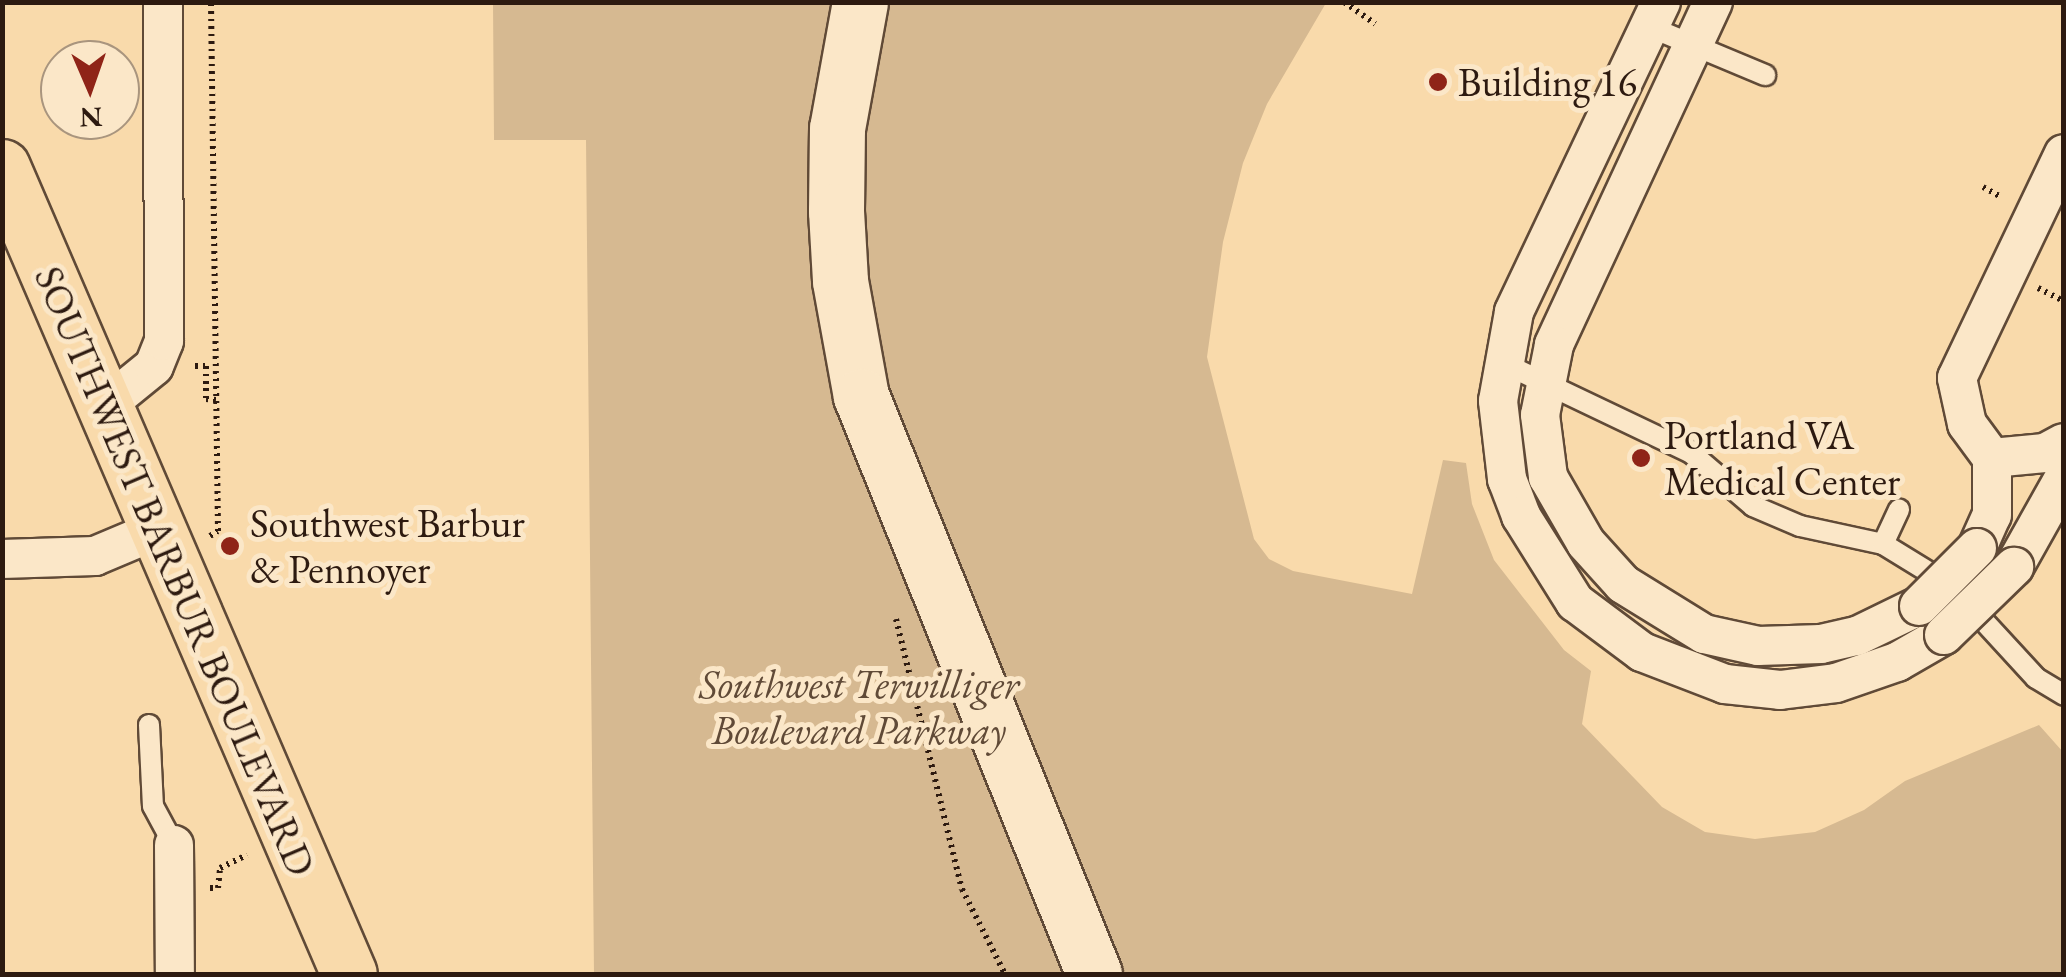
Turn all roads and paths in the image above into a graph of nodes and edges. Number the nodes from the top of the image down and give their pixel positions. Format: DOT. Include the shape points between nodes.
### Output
graph roads {
  1 [pos="164,2"];
  2 [pos="210,2"];
  3 [pos="860,2"];
  4 [pos="1344,2"];
  5 [pos="1713,2"];
  6 [pos="1656,15"];
  7 [pos="1376,24"];
  8 [pos="1695,46"];
  9 [pos="1765,75"];
  10 [pos="2064,154"];
  11 [pos="2,167"];
  12 [pos="1984,187"];
  13 [pos="2002,197"];
  14 [pos="1503,363"];
  15 [pos="1545,382"];
  16 [pos="104,406"];
  17 [pos="2064,443"];
  18 [pos="1992,458"];
  19 [pos="2064,478"];
  20 [pos="1899,510"];
  21 [pos="163,544"];
  22 [pos="1883,544"];
  23 [pos="2,560"];
  24 [pos="2064,695"];
  25 [pos="149,725"];
  26 [pos="288,837"];
  27 [pos="174,845"];
  28 [pos="174,891"];
  29 [pos="175,974"];
  30 [pos="349,974"];
  31 [pos="1094,974"];
  1 -- 16 [label="street" via="164,341 154,366"];
  2 -- 21 [label="path" via="218,532"];
  3 -- 31 [label="main road" via="837,128 836,211 840,282 861,396"];
  4 -- 7 [label="path"];
  5 -- 8 [label="street"];
  6 -- 8 [label="lane"];
  6 -- 14 [label="street" via="1523,289"];
  8 -- 9 [label="lane"];
  8 -- 15 [label="street" via="1571,298"];
  10 -- 18 [label="street" via="1962,357 1958,400"];
  11 -- 16 [label="main road, SOUTHWEST BARBUR BOULEVARD"];
  12 -- 13 [label="path"];
  14 -- 15 [label="lane"];
  14 -- 19 [label="street, bridge" via="1500,440 1521,516 1575,602 1622,640 1695,675 1780,690 1867,675 1944,635 2014,567"];
  15 -- 18 [label="street, bridge" via="1542,448 1563,508 1623,584 1674,620 1734,643 1788,648 1857,636 1918,606 1960,572 1976,548 1992,514"];
  15 -- 22 [label="lane" via="1690,452 1752,506 1800,526"];
  16 -- 21 [label="main road, SOUTHWEST BARBUR BOULEVARD"];
  17 -- 18 [label="street" via="2045,453"];
  20 -- 22 [label="lane"];
  21 -- 23 [label="street" via="95,556"];
  21 -- 26 [label="main road, SOUTHWEST BARBUR BOULEVARD"];
  22 -- 24 [label="lane" via="1949,585 2036,678"];
  25 -- 27 [label="lane" via="153,806"];
  26 -- 28 [label="path" via="220,868 218,888"];
  26 -- 30 [label="main road, SOUTHWEST BARBUR BOULEVARD"];
  27 -- 28 [label="street"];
  28 -- 29 [label="street"];
}
